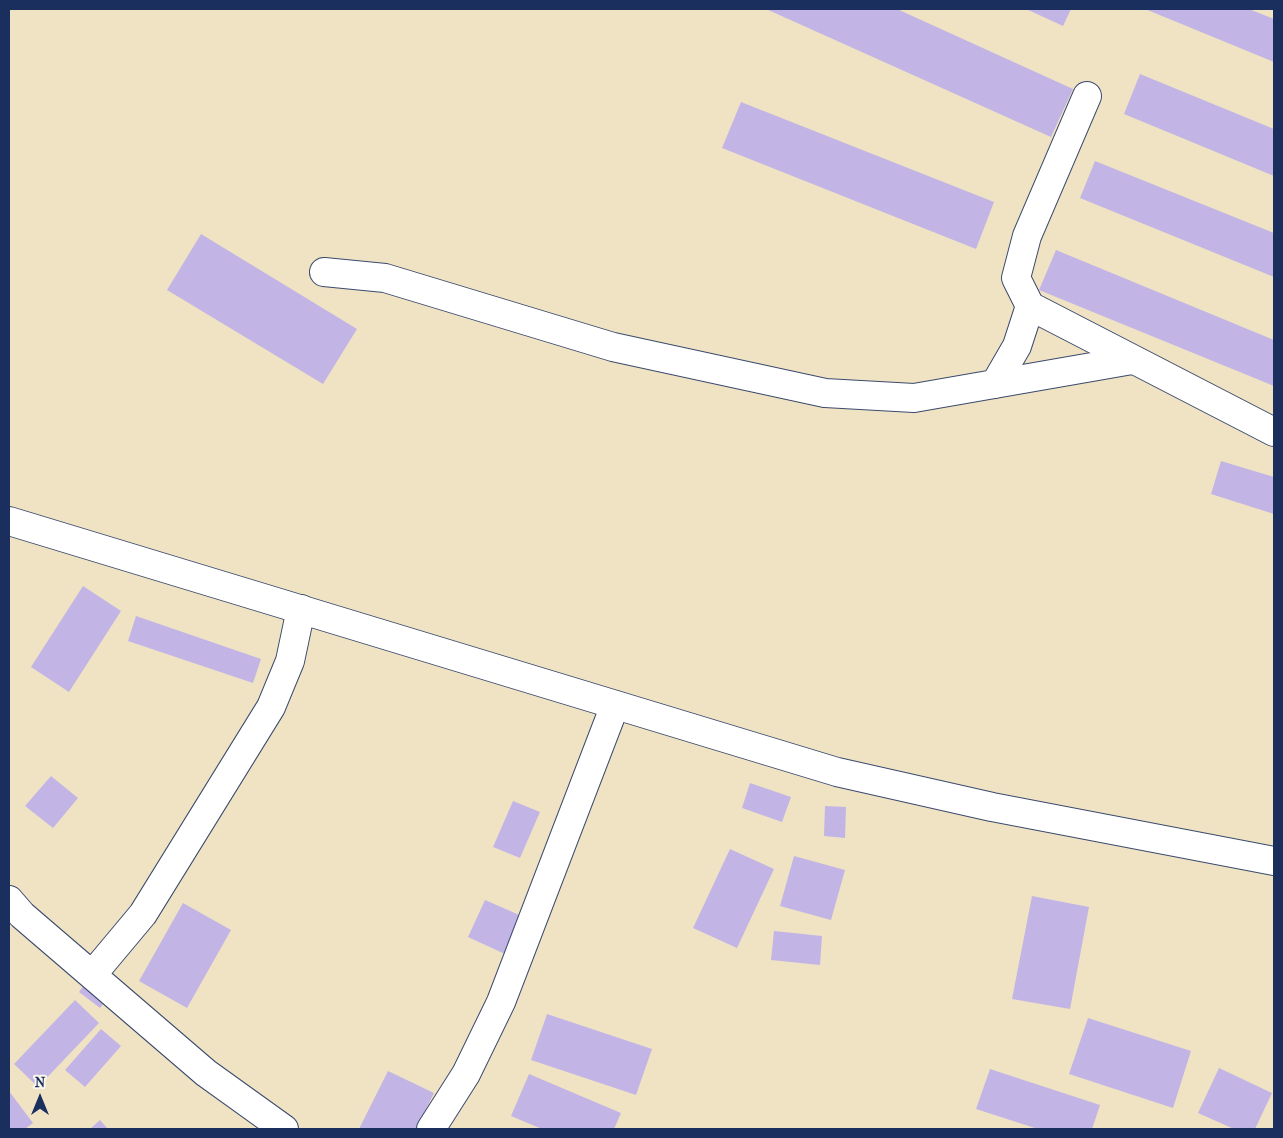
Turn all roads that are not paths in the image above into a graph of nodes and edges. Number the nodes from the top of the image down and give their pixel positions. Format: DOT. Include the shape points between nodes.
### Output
graph roads {
  1 [pos="1087,96"];
  2 [pos="324,272"];
  3 [pos="1030,306"];
  4 [pos="1132,360"];
  5 [pos="995,384"];
  6 [pos="1274,432"];
  7 [pos="9,521"];
  8 [pos="301,609"];
  9 [pos="615,705"];
  10 [pos="1274,861"];
  11 [pos="9,900"];
  12 [pos="92,975"];
  13 [pos="284,1129"];
  14 [pos="432,1129"];
  1 -- 3 [label="street" via="1027,236 1016,278"];
  2 -- 5 [label="street" via="385,278 613,347 825,393 914,398"];
  3 -- 4 [label="street"];
  3 -- 5 [label="street" via="1017,346"];
  4 -- 5 [label="street"];
  4 -- 6 [label="street"];
  7 -- 8 [label="street"];
  8 -- 9 [label="street"];
  8 -- 12 [label="street" via="290,661 271,707 143,914"];
  9 -- 10 [label="street" via="837,772 992,807"];
  9 -- 14 [label="street" via="501,1002 466,1074"];
  11 -- 12 [label="street"];
  12 -- 13 [label="street" via="206,1074"];
}
